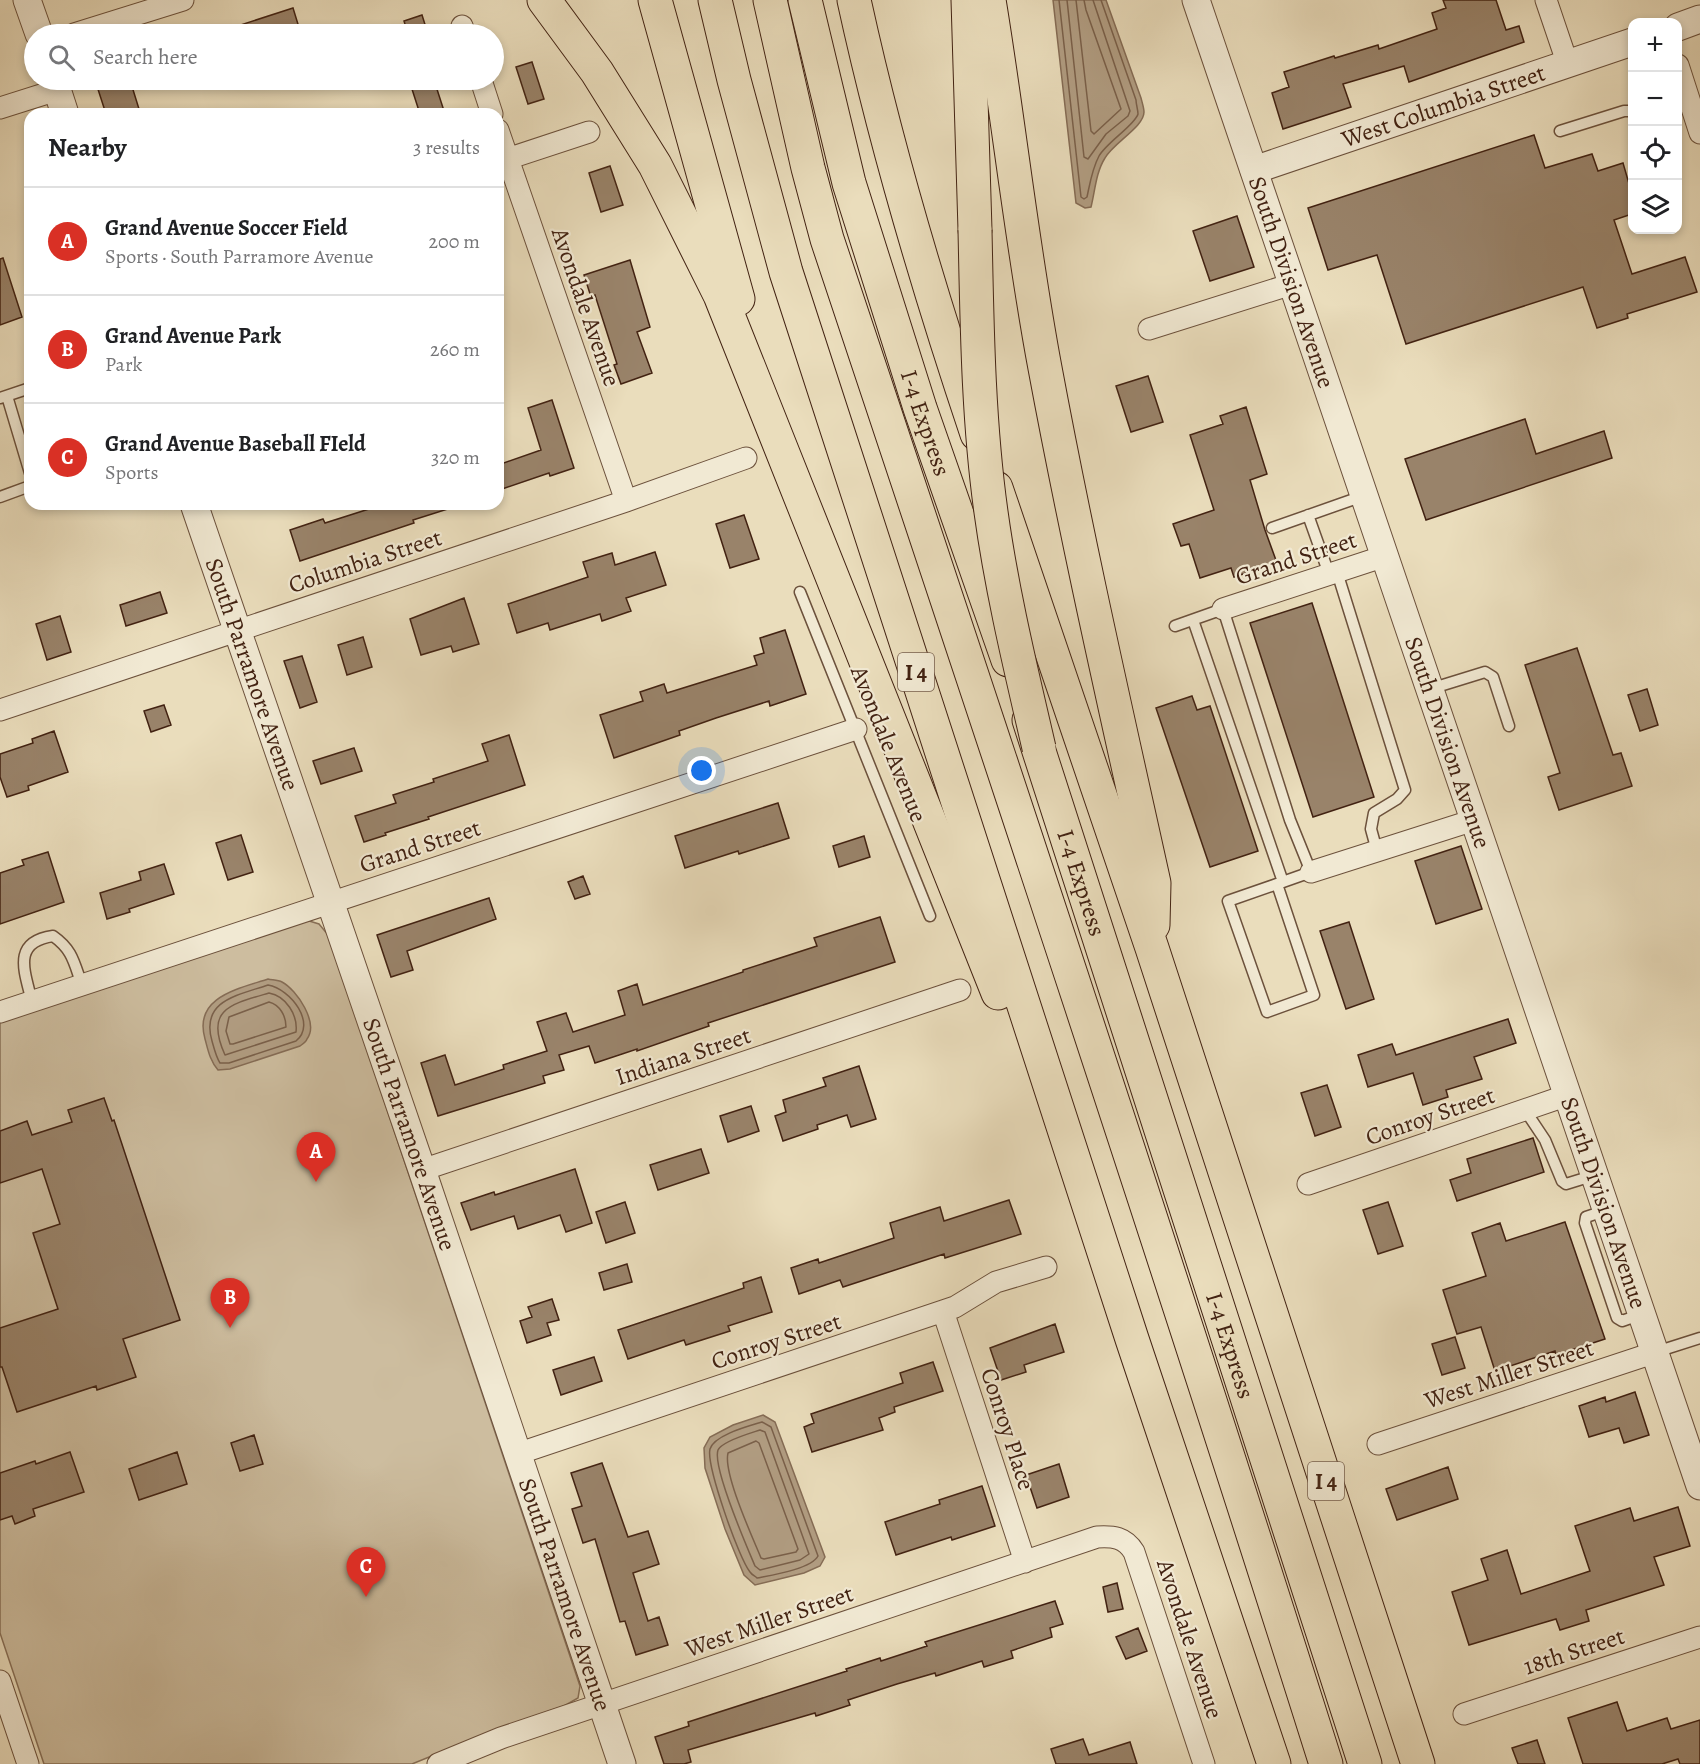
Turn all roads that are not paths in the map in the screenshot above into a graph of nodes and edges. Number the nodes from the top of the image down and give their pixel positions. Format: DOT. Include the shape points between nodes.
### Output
graph roads {
  1 [pos="27,0"];
  2 [pos="183,0"];
  3 [pos="544,0"];
  4 [pos="655,0"];
  5 [pos="715,0"];
  6 [pos="770,0"];
  7 [pos="805,0"];
  8 [pos="854,0"];
  9 [pos="968,0"];
  10 [pos="989,0"];
  11 [pos="1196,0"];
  12 [pos="1546,0"];
  13 [pos="1700,19"];
  14 [pos="35,24"];
  15 [pos="106,24"];
  16 [pos="1682,25"];
  17 [pos="1628,43"];
  18 [pos="1567,62"];
  19 [pos="1678,72"];
  20 [pos="484,90"];
  21 [pos="59,94"];
  22 [pos="1683,100"];
  23 [pos="0,108"];
  24 [pos="490,108"];
  25 [pos="1628,111"];
  26 [pos="1560,131"];
  27 [pos="589,132"];
  28 [pos="1700,133"];
  29 [pos="504,160"];
  30 [pos="504,163"];
  31 [pos="1254,170"];
  32 [pos="1292,284"];
  33 [pos="1149,329"];
  34 [pos="24,390"];
  35 [pos="4,397"];
  36 [pos="777,438"];
  37 [pos="24,455"];
  38 [pos="746,458"];
  39 [pos="24,488"];
  40 [pos="1365,496"];
  41 [pos="0,497"];
  42 [pos="626,501"];
  43 [pos="196,510"];
  44 [pos="1308,515"];
  45 [pos="1272,528"];
  46 [pos="1385,556"];
  47 [pos="1333,573"];
  48 [pos="800,592"];
  49 [pos="1223,609"];
  50 [pos="1193,620"];
  51 [pos="1174,626"];
  52 [pos="237,631"];
  53 [pos="1430,689"];
  54 [pos="0,710"];
  55 [pos="1509,726"];
  56 [pos="856,729"];
  57 [pos="1040,748"];
  58 [pos="1473,820"];
  59 [pos="1377,851"];
  60 [pos="1311,872"];
  61 [pos="1280,883"];
  62 [pos="329,902"];
  63 [pos="930,916"];
  64 [pos="1152,948"];
  65 [pos="82,985"];
  66 [pos="960,990"];
  67 [pos="32,1002"];
  68 [pos="0,1012"];
  69 [pos="1568,1095"];
  70 [pos="1525,1110"];
  71 [pos="422,1170"];
  72 [pos="1596,1175"];
  73 [pos="1308,1184"];
  74 [pos="1046,1267"];
  75 [pos="943,1311"];
  76 [pos="1700,1338"];
  77 [pos="1132,1340"];
  78 [pos="1656,1352"];
  79 [pos="1378,1444"];
  80 [pos="518,1454"];
  81 [pos="1699,1477"];
  82 [pos="1118,1538"];
  83 [pos="1025,1562"];
  84 [pos="1700,1637"];
  85 [pos="0,1681"];
  86 [pos="602,1705"];
  87 [pos="1464,1714"];
  88 [pos="28,1764"];
  89 [pos="438,1764"];
  90 [pos="622,1764"];
  91 [pos="1204,1764"];
  92 [pos="1274,1764"];
  93 [pos="1326,1764"];
  94 [pos="1365,1764"];
  95 [pos="1418,1764"];
  1 -- 14 [label="street"];
  2 -- 15 [label="street"];
  3 -- 36 [label="highway" via="597,72 655,165 720,295"];
  4 -- 36 [label="highway"];
  5 -- 77 [label="highway, I 4" via="786,272"];
  6 -- 93 [label="highway, I-4 Express" via="827,239 1235,1474"];
  7 -- 57 [label="highway, I-4 Express, bridge" via="849,183 921,408"];
  8 -- 64 [label="highway, I 4" via="887,142 934,301"];
  9 -- 57 [label="highway, bridge" via="977,337 991,511 1012,630"];
  10 -- 64 [label="highway" via="1044,366 1154,883"];
  11 -- 31 [label="street, South Division Avenue"];
  12 -- 18 [label="street"];
  13 -- 16 [label="street"];
  17 -- 18 [label="street, West Columbia Street"];
  18 -- 31 [label="street, West Columbia Street"];
  19 -- 22 [label="street"];
  20 -- 24 [label="street"];
  21 -- 23 [label="street"];
  22 -- 28 [label="street"];
  25 -- 26 [label="lane"];
  27 -- 29 [label="street"];
  30 -- 42 [label="street, Avondale Avenue"];
  31 -- 32 [label="street, South Division Avenue"];
  32 -- 33 [label="street"];
  32 -- 40 [label="street, South Division Avenue"];
  34 -- 35 [label="lane"];
  35 -- 37 [label="lane"];
  36 -- 77 [label="highway"];
  38 -- 42 [label="street, Columbia Street"];
  39 -- 41 [label="lane"];
  40 -- 44 [label="lane"];
  40 -- 46 [label="street, South Division Avenue"];
  42 -- 52 [label="street, Columbia Street"];
  43 -- 52 [label="street, South Parramore Avenue"];
  44 -- 45 [label="lane"];
  44 -- 47 [label="lane"];
  46 -- 47 [label="street, Grand Street"];
  46 -- 53 [label="street, South Division Avenue"];
  47 -- 49 [label="street, Grand Street"];
  47 -- 59 [label="lane" via="1405,790 1374,813 1371,829"];
  48 -- 56 [label="lane, Avondale Avenue"];
  49 -- 50 [label="lane"];
  49 -- 60 [label="lane" via="1290,820"];
  50 -- 51 [label="lane"];
  50 -- 61 [label="lane"];
  52 -- 54 [label="street, Columbia Street"];
  52 -- 62 [label="street, South Parramore Avenue"];
  53 -- 55 [label="lane" via="1485,672 1493,677"];
  53 -- 58 [label="street, South Division Avenue"];
  56 -- 62 [label="street, Grand Street"];
  56 -- 63 [label="lane, Avondale Avenue"];
  57 -- 94 [label="highway, I-4 Express"];
  58 -- 59 [label="street"];
  58 -- 69 [label="street, South Division Avenue"];
  59 -- 60 [label="street"];
  60 -- 61 [label="lane"];
  61 -- 61 [label="lane" via="1228,901 1267,1012 1314,995"];
  62 -- 65 [label="street, Grand Street"];
  62 -- 71 [label="street, South Parramore Avenue"];
  64 -- 95 [label="highway, I 4"];
  65 -- 67 [label="street, Grand Street"];
  65 -- 67 [label="lane" via="65,945 53,936 39,939 27,948 22,964"];
  66 -- 71 [label="street, Indiana Street"];
  67 -- 68 [label="street, Grand Street"];
  69 -- 70 [label="street, Conroy Street"];
  69 -- 72 [label="street, South Division Avenue"];
  70 -- 72 [label="lane" via="1545,1140 1562,1181 1566,1184"];
  70 -- 73 [label="street, Conroy Street"];
  71 -- 80 [label="street, South Parramore Avenue"];
  72 -- 78 [label="street, South Division Avenue"];
  74 -- 75 [label="street, Conroy Street" via="996,1282"];
  75 -- 80 [label="street, Conroy Street"];
  75 -- 83 [label="street, Conroy Place"];
  76 -- 78 [label="lane"];
  77 -- 92 [label="highway, I 4"];
  78 -- 79 [label="street, West Miller Street"];
  78 -- 81 [label="street, South Division Avenue"];
  80 -- 86 [label="street, South Parramore Avenue"];
  82 -- 83 [label="street, West Miller Street" via="1097,1537"];
  82 -- 91 [label="street, Avondale Avenue" via="1129,1545 1141,1570"];
  83 -- 86 [label="street, West Miller Street"];
  84 -- 87 [label="street, 18th Street"];
  85 -- 88 [label="street"];
  86 -- 89 [label="street, West Miller Street" via="501,1738"];
  86 -- 90 [label="street, South Parramore Avenue"];
}
